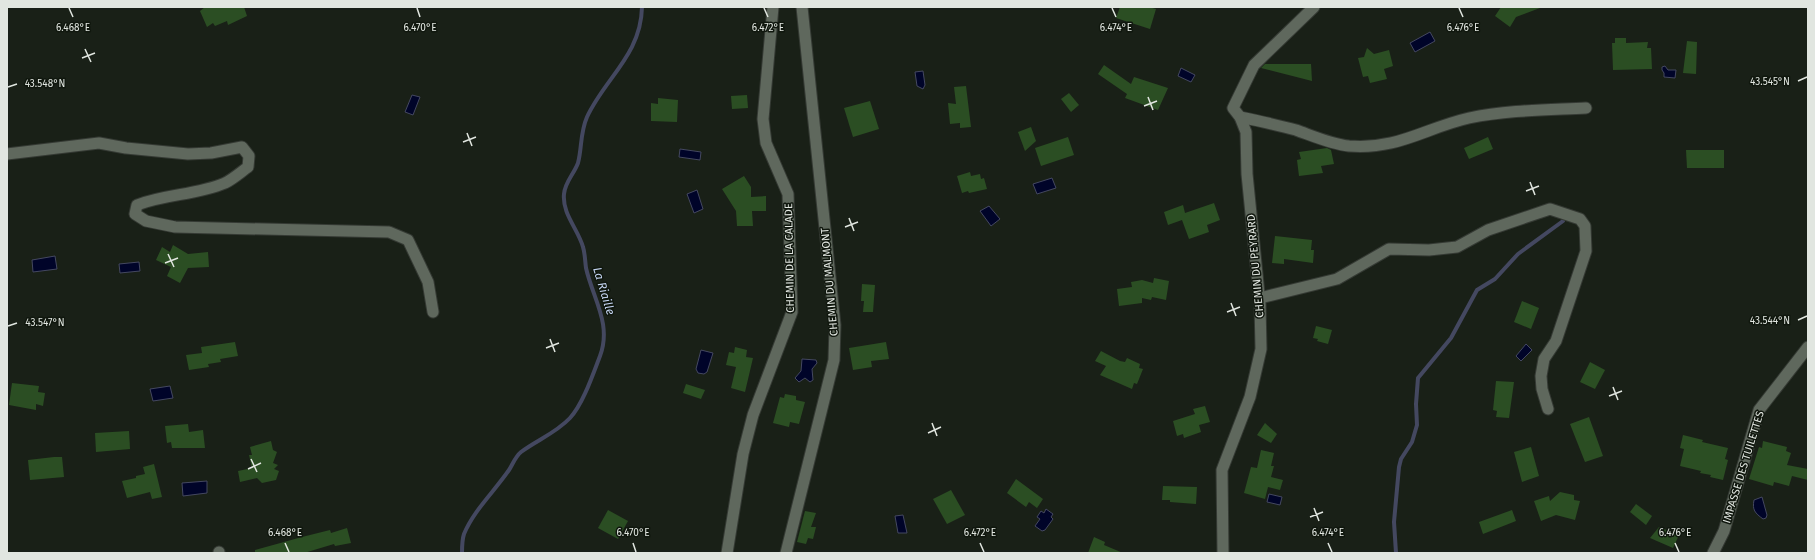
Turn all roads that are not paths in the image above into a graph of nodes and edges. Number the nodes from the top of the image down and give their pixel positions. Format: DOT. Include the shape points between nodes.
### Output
graph roads {
  1 [pos="773,7"];
  2 [pos="802,7"];
  3 [pos="1314,7"];
  4 [pos="1586,108"];
  5 [pos="1240,117"];
  6 [pos="7,154"];
  7 [pos="1260,298"];
  8 [pos="433,312"];
  9 [pos="1808,347"];
  10 [pos="1548,409"];
  11 [pos="727,553"];
  12 [pos="786,553"];
  13 [pos="1223,553"];
  14 [pos="1713,553"];
  1 -- 11 [label="street, CHEMIN DE LA CALADE" via="763,119 766,143 788,194 792,312 753,415 743,454"];
  2 -- 12 [label="street, CHEMIN DU MALMONT" via="835,325 834,360"];
  3 -- 5 [label="street, CHEMIN DU PEYRARD" via="1254,66 1233,108"];
  4 -- 5 [label="street" via="1522,110 1474,117 1386,145 1365,146 1348,146"];
  5 -- 7 [label="street, CHEMIN DU PEYRARD" via="1246,132 1247,174"];
  6 -- 8 [label="street" via="99,144 188,154 242,148 249,156 248,167 225,182 148,201 137,205 135,214 146,221 175,227 389,232 408,240 428,282"];
  7 -- 10 [label="street" via="1337,279 1389,249 1429,250 1456,246 1488,230 1550,210 1580,219 1585,226 1586,251 1556,341 1544,359 1541,376"];
  7 -- 13 [label="street, CHEMIN DU PEYRARD" via="1261,348 1250,397 1222,470"];
  9 -- 14 [label="street, IMPASSE DES TUILETTES" via="1759,410 1724,531"];
}
